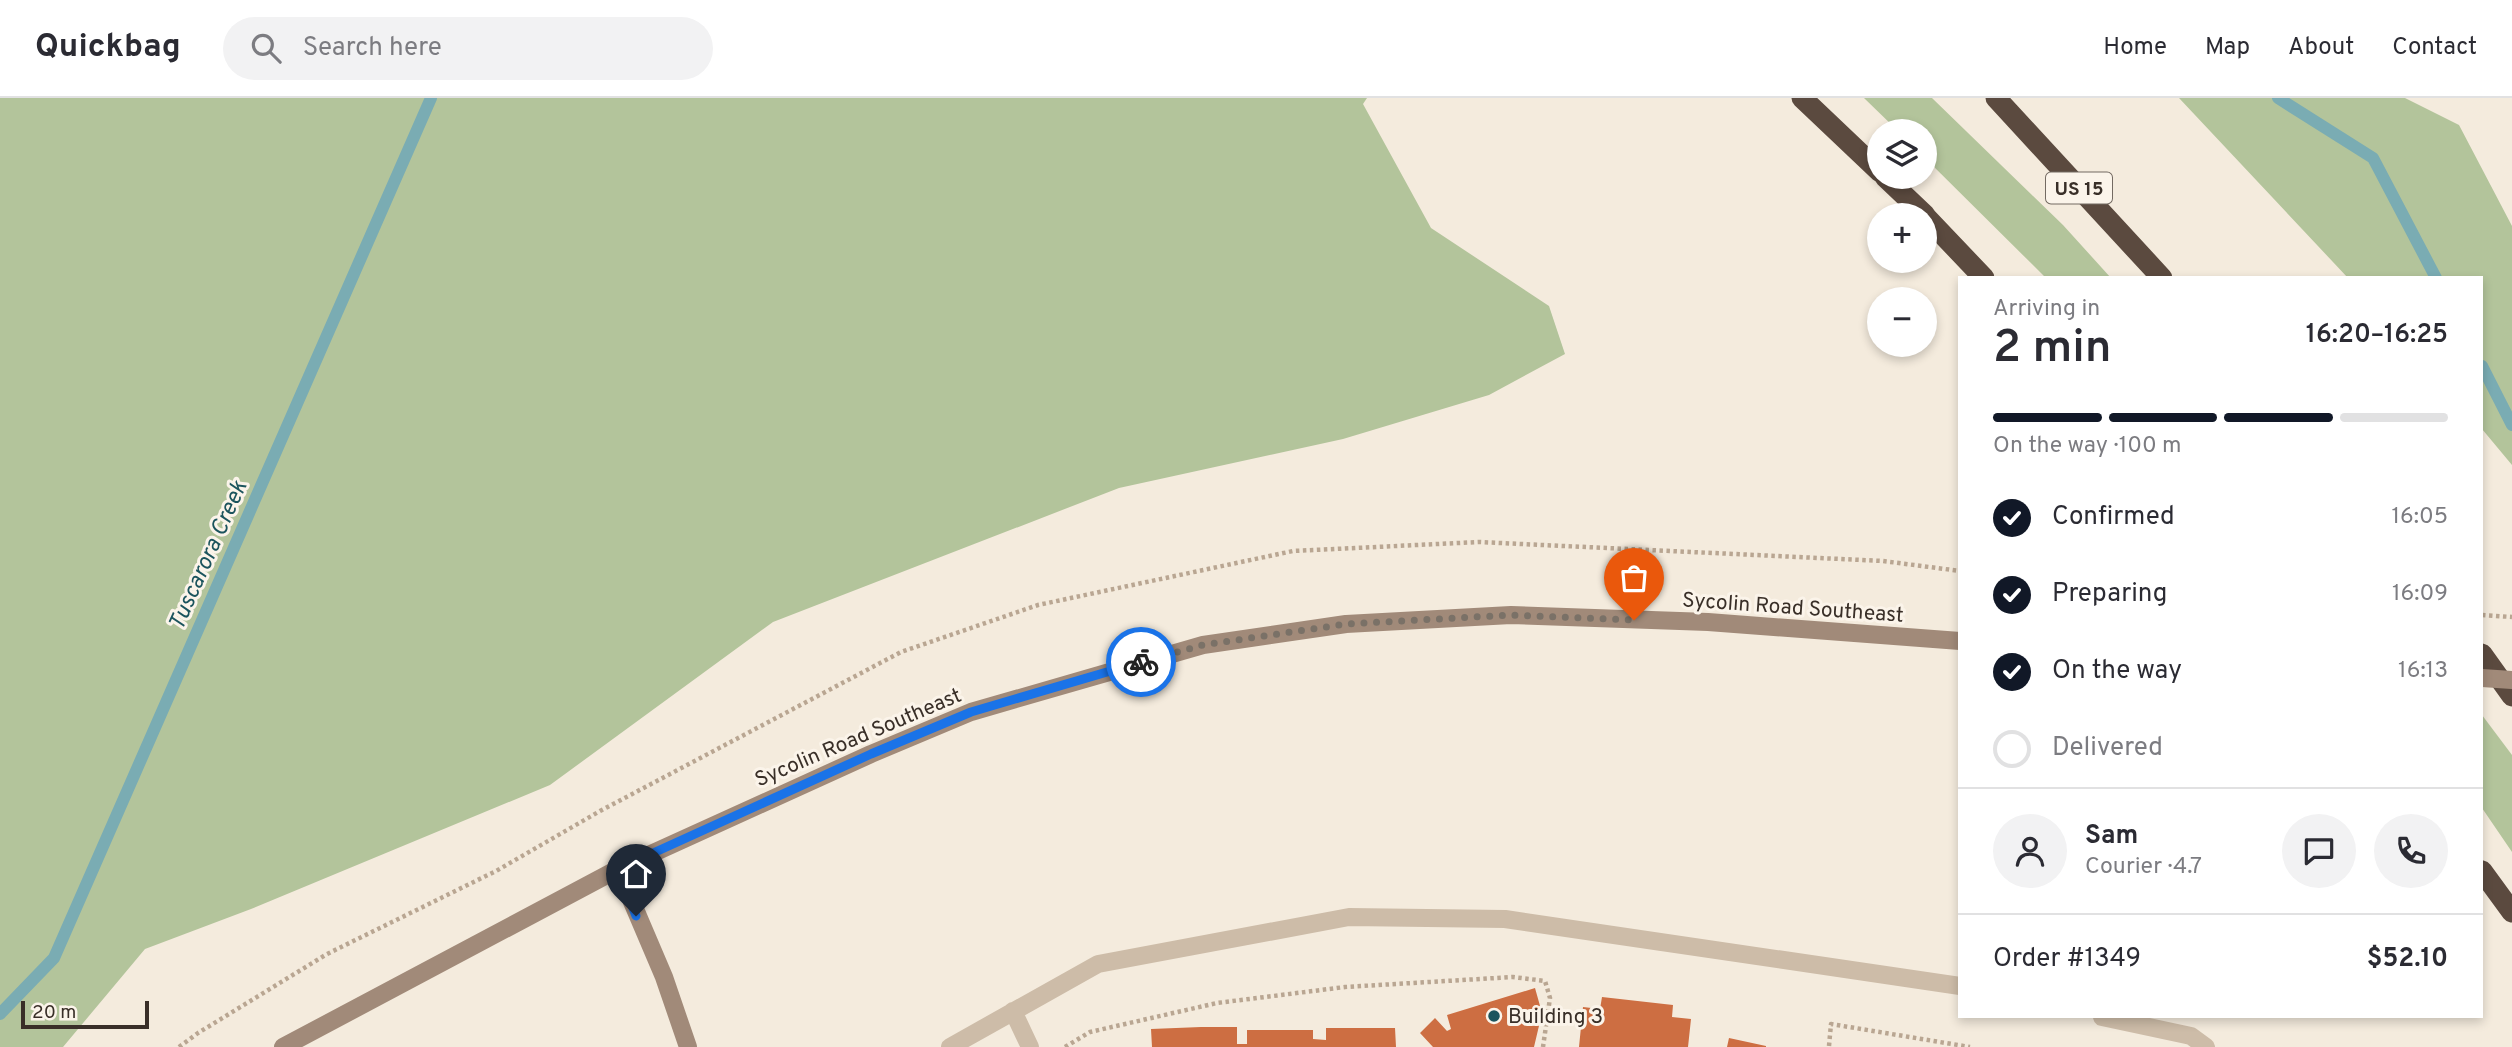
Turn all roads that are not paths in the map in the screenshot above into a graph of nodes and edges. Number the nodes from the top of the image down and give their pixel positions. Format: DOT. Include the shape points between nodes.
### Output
graph roads {
  1 [pos="1802,98"];
  2 [pos="1996,98"];
  3 [pos="1867,160"];
  4 [pos="1898,189"];
  5 [pos="1912,203"];
  6 [pos="1937,228"];
  7 [pos="1982,276"];
  8 [pos="2160,276"];
  9 [pos="1958,641"];
  10 [pos="2483,655"];
  11 [pos="2483,678"];
  12 [pos="2512,680"];
  13 [pos="2512,696"];
  14 [pos="618,869"];
  15 [pos="2483,872"];
  16 [pos="2512,912"];
  17 [pos="1958,986"];
  18 [pos="1013,1012"];
  19 [pos="2107,1018"];
  20 [pos="283,1047"];
  21 [pos="688,1047"];
  22 [pos="950,1047"];
  23 [pos="1030,1047"];
  24 [pos="2206,1047"];
  1 -- 3 [label="highway"];
  2 -- 8 [label="highway, US 15"];
  4 -- 5 [label="highway"];
  6 -- 7 [label="highway"];
  9 -- 14 [label="main road, Sycolin Road Southeast" via="1708,622 1511,615 1346,624 1203,645 971,712"];
  10 -- 13 [label="highway"];
  11 -- 12 [label="main road, bridge"];
  14 -- 20 [label="main road, Sycolin Road Southeast"];
  14 -- 21 [label="main road"];
  15 -- 16 [label="highway"];
  17 -- 18 [label="lane" via="1505,919 1349,917 1098,964"];
  18 -- 22 [label="lane"];
  18 -- 23 [label="lane"];
  19 -- 24 [label="lane" via="2191,1036"];
}
